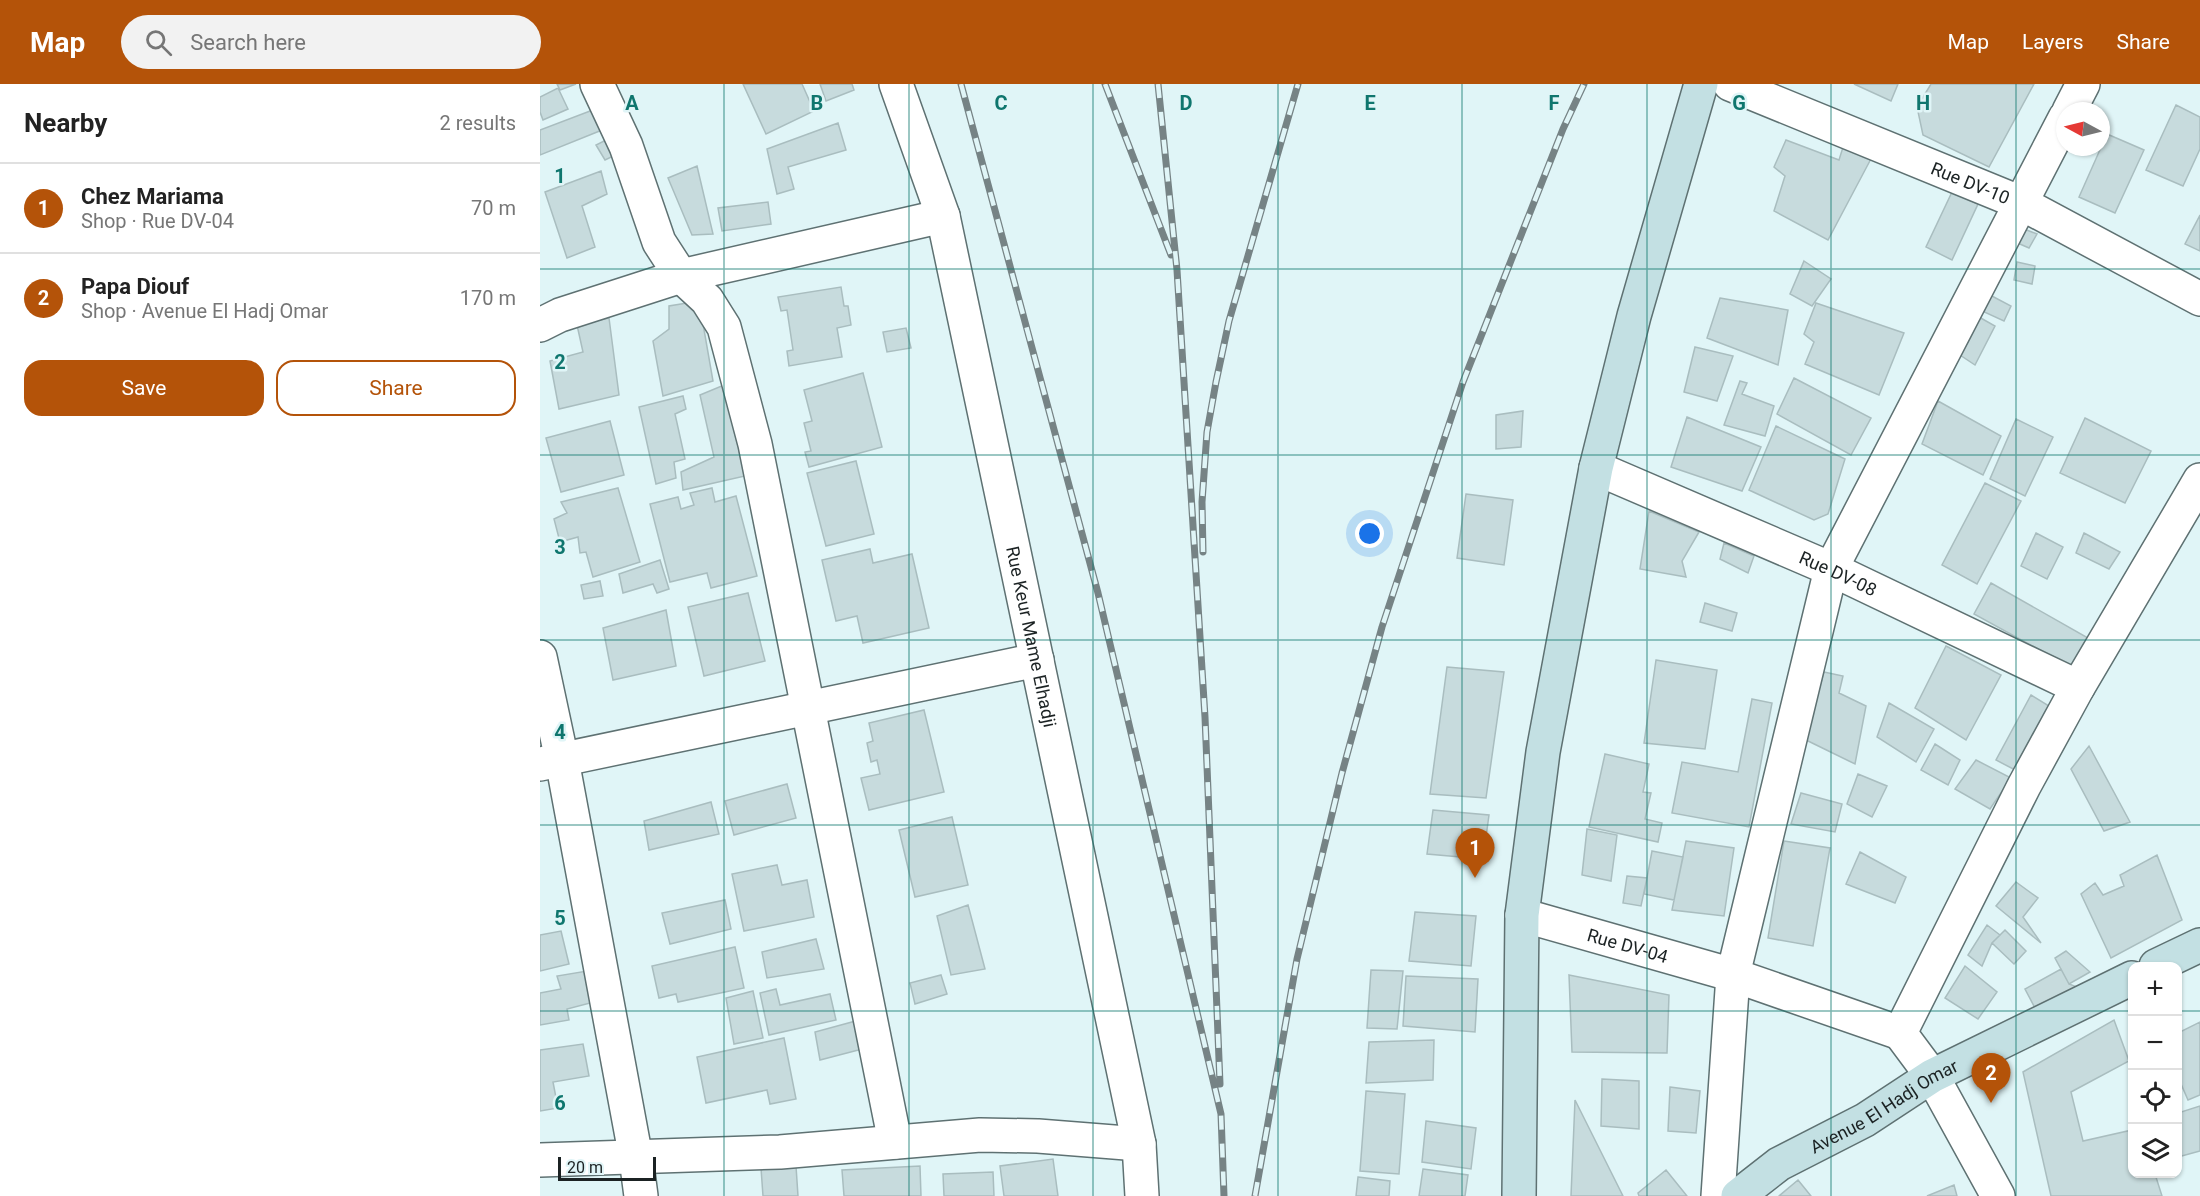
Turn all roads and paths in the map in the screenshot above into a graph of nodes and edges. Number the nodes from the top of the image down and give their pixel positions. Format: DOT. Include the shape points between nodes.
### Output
graph roads {
  1 [pos="597,84"];
  2 [pos="896,84"];
  3 [pos="1701,84"];
  4 [pos="1730,84"];
  5 [pos="2083,84"];
  6 [pos="2074,102"];
  7 [pos="2056,135"];
  8 [pos="2021,203"];
  9 [pos="943,216"];
  10 [pos="681,276"];
  11 [pos="2200,299"];
  12 [pos="540,325"];
  13 [pos="1596,468"];
  14 [pos="2200,480"];
  15 [pos="1832,569"];
  16 [pos="540,657"];
  17 [pos="1037,660"];
  18 [pos="2078,687"];
  19 [pos="808,708"];
  20 [pos="551,762"];
  21 [pos="1522,915"];
  22 [pos="2200,945"];
  23 [pos="2164,962"];
  24 [pos="1733,975"];
  25 [pos="2128,980"];
  26 [pos="1900,1033"];
  27 [pos="1932,1076"];
  28 [pos="895,1142"];
  29 [pos="1139,1144"];
  30 [pos="636,1158"];
  31 [pos="540,1160"];
  32 [pos="641,1196"];
  33 [pos="1142,1196"];
  34 [pos="1519,1196"];
  35 [pos="1718,1196"];
  36 [pos="1738,1196"];
  37 [pos="1998,1196"];
  1 -- 10 [label="street" via="626,146 659,242"];
  2 -- 9 [label="street, Rue Keur Mame Elhadji"];
  3 -- 13 [label="street" via="1634,315"];
  4 -- 8 [label="street, Rue DV-10"];
  5 -- 6 [label="street"];
  7 -- 8 [label="street"];
  8 -- 11 [label="street, Rue DV-10"];
  8 -- 15 [label="street"];
  9 -- 10 [label="street"];
  9 -- 17 [label="street, Rue Keur Mame Elhadji"];
  10 -- 12 [label="street"];
  10 -- 19 [label="street" via="706,300 724,327 755,444"];
  13 -- 15 [label="street, Rue DV-08"];
  13 -- 21 [label="street" via="1543,752"];
  14 -- 18 [label="street"];
  15 -- 18 [label="street, Rue DV-08"];
  15 -- 24 [label="street"];
  16 -- 20 [label="street"];
  17 -- 19 [label="street"];
  17 -- 29 [label="street, Rue Keur Mame Elhadji"];
  18 -- 26 [label="street"];
  19 -- 20 [label="street"];
  19 -- 28 [label="street"];
  20 -- 30 [label="street"];
  21 -- 24 [label="street, Rue DV-04"];
  21 -- 34 [label="street"];
  22 -- 23 [label="street"];
  24 -- 26 [label="street, Rue DV-04"];
  24 -- 35 [label="street"];
  25 -- 27 [label="street, Avenue El Hadj Omar"];
  26 -- 27 [label="street"];
  27 -- 36 [label="street, Avenue El Hadj Omar" via="1865,1120 1779,1164"];
  27 -- 37 [label="street"];
  28 -- 29 [label="street" via="980,1135"];
  28 -- 30 [label="street"];
  29 -- 33 [label="street, Rue Keur Mame Elhadji"];
  30 -- 31 [label="street"];
  30 -- 32 [label="street"];
}
